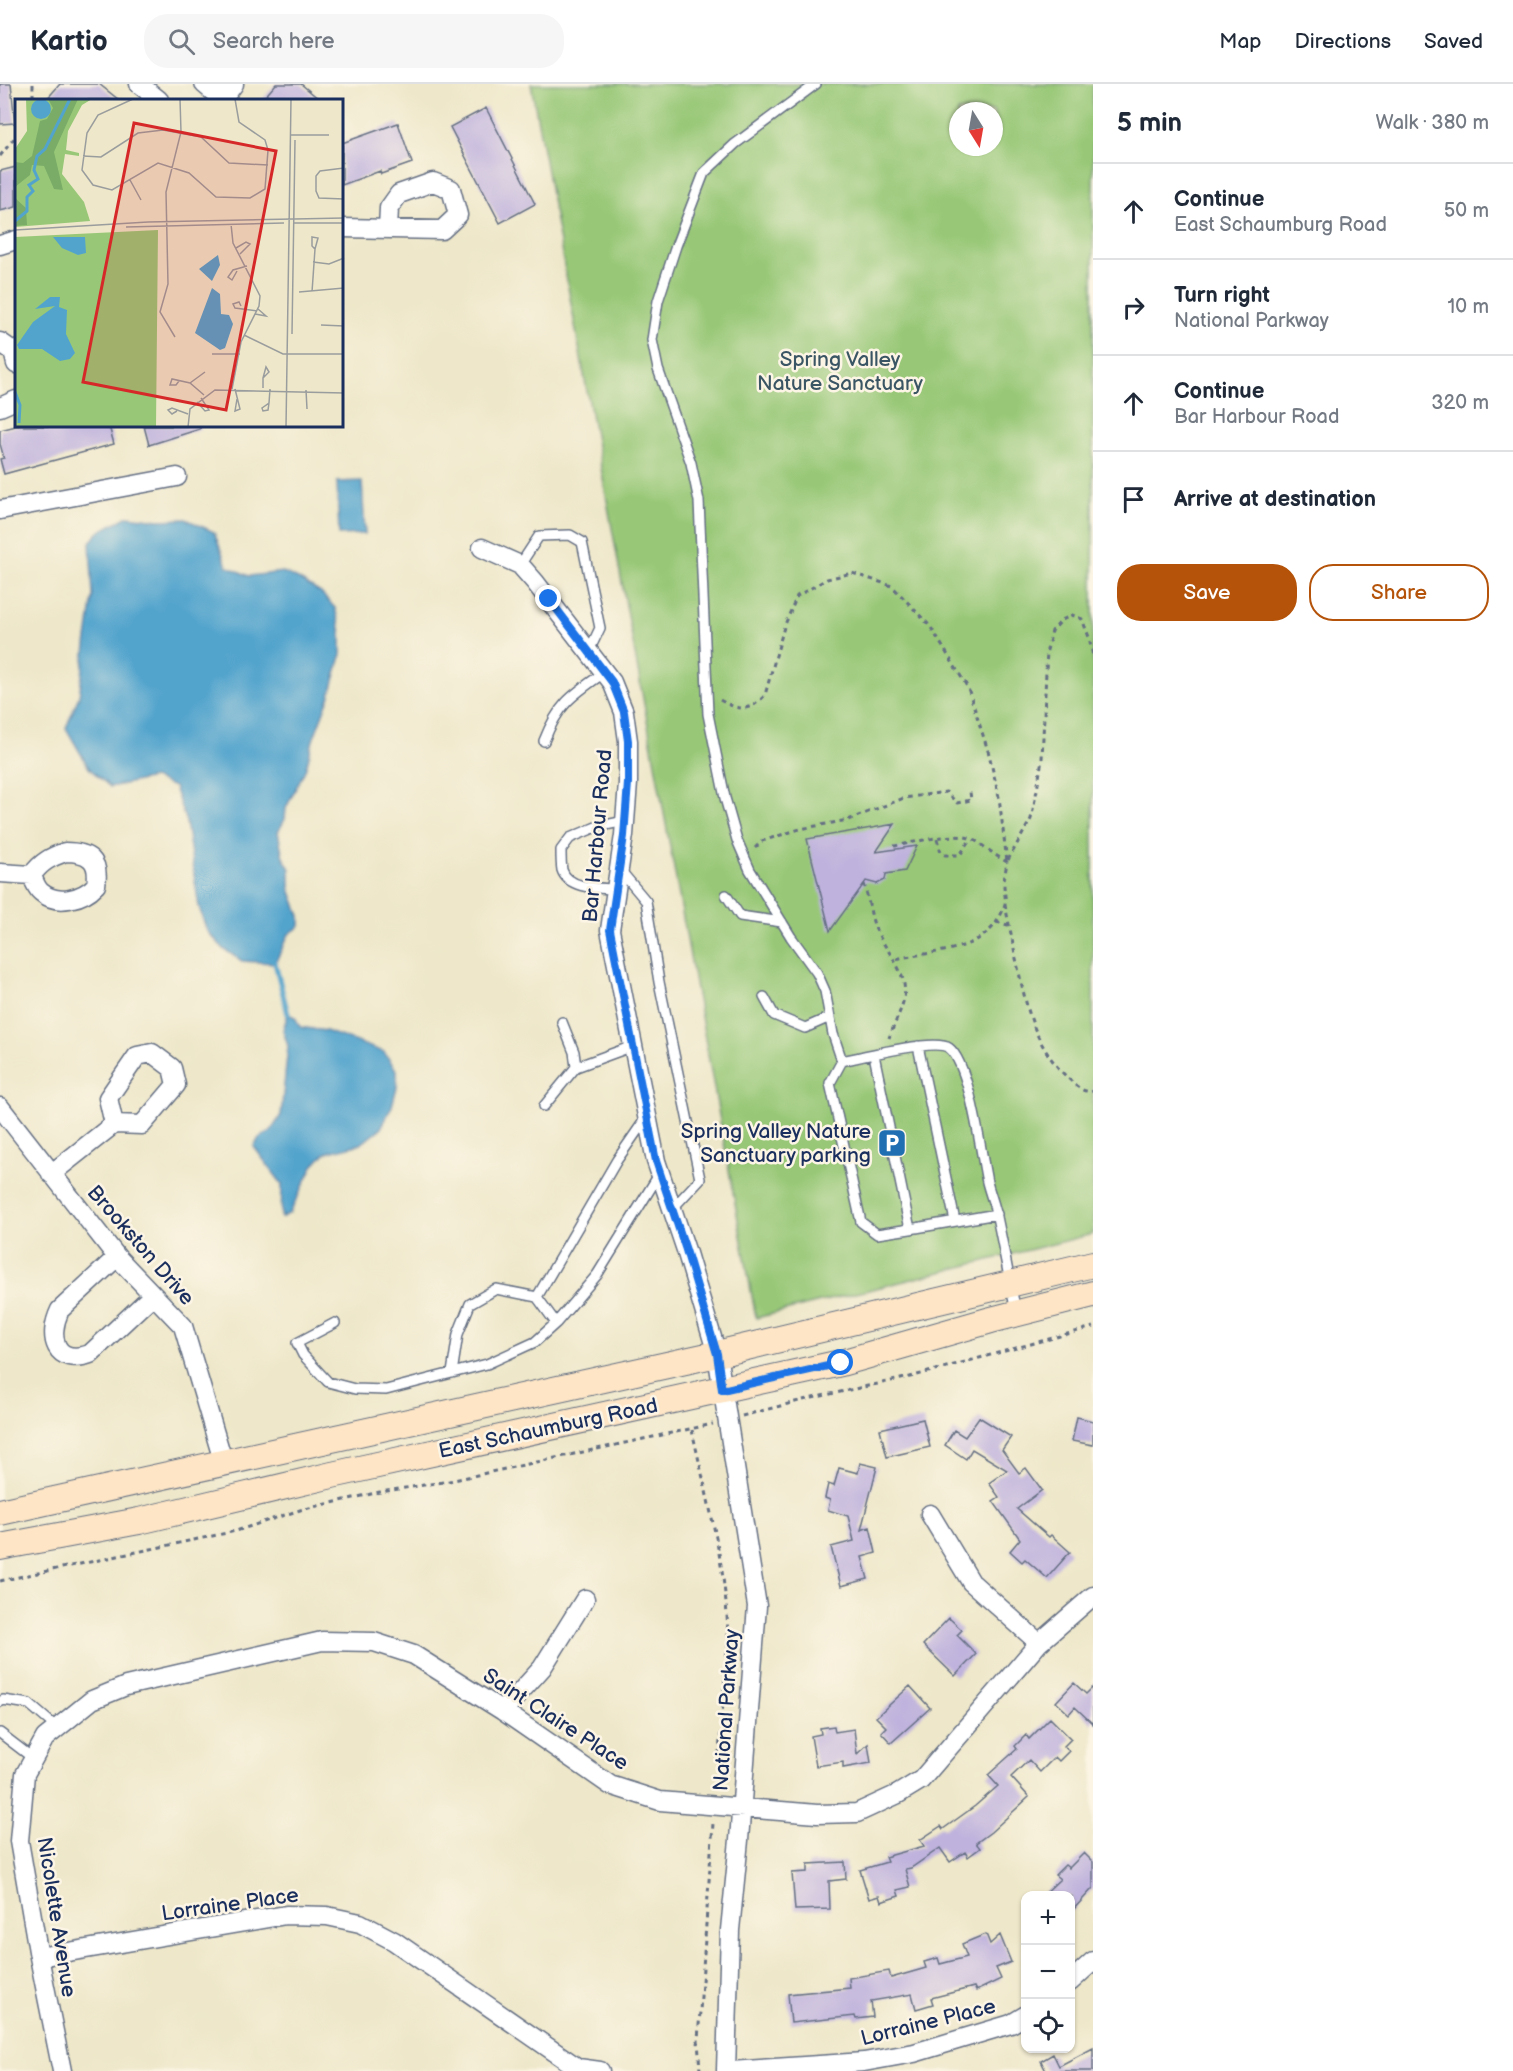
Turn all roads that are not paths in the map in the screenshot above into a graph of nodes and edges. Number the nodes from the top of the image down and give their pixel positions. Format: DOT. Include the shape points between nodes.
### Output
graph roads {
  1 [pos="140,84"];
  2 [pos="204,84"];
  3 [pos="234,84"];
  4 [pos="816,84"];
  5 [pos="158,99"];
  6 [pos="221,99"];
  7 [pos="223,99"];
  8 [pos="344,228"];
  9 [pos="388,228"];
  10 [pos="15,240"];
  11 [pos="0,245"];
  12 [pos="0,342"];
  13 [pos="15,360"];
  14 [pos="15,400"];
  15 [pos="0,407"];
  16 [pos="177,477"];
  17 [pos="0,510"];
  18 [pos="482,548"];
  19 [pos="520,565"];
  20 [pos="589,651"];
  21 [pos="605,672"];
  22 [pos="544,741"];
  23 [pos="625,821"];
  24 [pos="618,868"];
  25 [pos="0,873"];
  26 [pos="32,875"];
  27 [pos="615,889"];
  28 [pos="726,895"];
  29 [pos="782,922"];
  30 [pos="764,997"];
  31 [pos="830,1017"];
  32 [pos="562,1022"];
  33 [pos="633,1046"];
  34 [pos="918,1046"];
  35 [pos="874,1055"];
  36 [pos="842,1061"];
  37 [pos="576,1067"];
  38 [pos="544,1106"];
  39 [pos="0,1107"];
  40 [pos="647,1116"];
  41 [pos="114,1124"];
  42 [pos="660,1173"];
  43 [pos="51,1174"];
  44 [pos="672,1209"];
  45 [pos="997,1214"];
  46 [pos="955,1221"];
  47 [pos="910,1229"];
  48 [pos="117,1257"];
  49 [pos="1093,1264"];
  50 [pos="1010,1285"];
  51 [pos="1093,1294"];
  52 [pos="153,1295"];
  53 [pos="537,1297"];
  54 [pos="1017,1313"];
  55 [pos="335,1323"];
  56 [pos="556,1323"];
  57 [pos="717,1354"];
  58 [pos="452,1373"];
  59 [pos="722,1390"];
  60 [pos="224,1464"];
  61 [pos="0,1512"];
  62 [pos="930,1514"];
  63 [pos="0,1547"];
  64 [pos="1093,1596"];
  65 [pos="585,1599"];
  66 [pos="1039,1643"];
  67 [pos="0,1702"];
  68 [pos="503,1711"];
  69 [pos="0,1733"];
  70 [pos="51,1733"];
  71 [pos="34,1759"];
  72 [pos="741,1809"];
  73 [pos="39,1957"];
  74 [pos="1093,1961"];
  75 [pos="1075,1978"];
  76 [pos="1021,2018"];
  77 [pos="63,2071"];
  78 [pos="600,2071"];
  79 [pos="728,2071"];
  1 -- 5 [label="street"];
  2 -- 6 [label="street"];
  3 -- 7 [label="street"];
  4 -- 29 [label="lane" via="735,144 704,173 658,301 652,340 699,501 708,714 713,743 731,819 745,858"];
  8 -- 9 [label="street"];
  10 -- 11 [label="street"];
  12 -- 13 [label="street" via="13,351"];
  14 -- 15 [label="street"];
  16 -- 17 [label="street"];
  18 -- 19 [label="street, Bar Harbour Road"];
  19 -- 20 [label="street, Bar Harbour Road"];
  19 -- 20 [label="lane" via="539,536 570,535 582,542 600,628"];
  20 -- 21 [label="street, Bar Harbour Road"];
  21 -- 22 [label="lane" via="571,696"];
  21 -- 23 [label="street, Bar Harbour Road" via="624,712 628,751"];
  23 -- 24 [label="street, Bar Harbour Road"];
  23 -- 27 [label="lane" via="570,838 561,850 562,871 569,881"];
  24 -- 27 [label="street, Bar Harbour Road"];
  24 -- 44 [label="lane" via="646,901 700,1179"];
  25 -- 26 [label="street"];
  27 -- 33 [label="street, Bar Harbour Road" via="610,930"];
  28 -- 29 [label="lane" via="740,916"];
  29 -- 31 [label="lane" via="817,973"];
  30 -- 31 [label="lane" via="774,1014 805,1028"];
  31 -- 36 [label="lane"];
  32 -- 37 [label="lane"];
  33 -- 37 [label="lane"];
  33 -- 40 [label="street, Bar Harbour Road"];
  34 -- 35 [label="lane"];
  34 -- 45 [label="lane" via="941,1044 957,1058 967,1083"];
  34 -- 46 [label="lane"];
  35 -- 36 [label="lane"];
  35 -- 47 [label="lane"];
  36 -- 47 [label="lane" via="830,1083 861,1222 877,1234"];
  37 -- 38 [label="lane"];
  39 -- 43 [label="street, Brookston Drive"];
  40 -- 42 [label="street, Bar Harbour Road"];
  40 -- 53 [label="lane"];
  41 -- 43 [label="street"];
  42 -- 44 [label="street, Bar Harbour Road"];
  42 -- 56 [label="lane" via="597,1275"];
  43 -- 48 [label="street, Brookston Drive"];
  44 -- 57 [label="street, Bar Harbour Road"];
  45 -- 46 [label="lane"];
  45 -- 50 [label="lane"];
  46 -- 47 [label="lane"];
  48 -- 52 [label="street, Brookston Drive"];
  48 -- 52 [label="street" via="60,1310 53,1337 56,1345 76,1359 90,1354"];
  49 -- 50 [label="main road, East Schaumburg Road"];
  50 -- 54 [label="lane"];
  50 -- 57 [label="main road, East Schaumburg Road"];
  51 -- 54 [label="main road, East Schaumburg Road"];
  52 -- 60 [label="street, Brookston Drive" via="183,1326"];
  53 -- 56 [label="lane"];
  53 -- 58 [label="lane" via="496,1289 470,1304 458,1334"];
  54 -- 59 [label="main road, East Schaumburg Road" via="841,1363"];
  55 -- 58 [label="lane" via="297,1343 328,1382 355,1389 386,1390"];
  56 -- 58 [label="lane" via="535,1342 487,1364"];
  57 -- 59 [label="street, National Parkway"];
  57 -- 60 [label="main road, East Schaumburg Road"];
  59 -- 63 [label="main road, East Schaumburg Road" via="139,1521"];
  59 -- 72 [label="street, National Parkway" via="757,1606"];
  60 -- 61 [label="main road, East Schaumburg Road"];
  62 -- 66 [label="street" via="971,1582"];
  64 -- 66 [label="street, Saint Claire Place"];
  65 -- 68 [label="street" via="542,1668"];
  66 -- 72 [label="street, Saint Claire Place" via="921,1780 898,1794 857,1813"];
  67 -- 70 [label="lane" via="29,1704"];
  68 -- 70 [label="street, Saint Claire Place" via="414,1654 374,1642 322,1641 126,1686 92,1700"];
  68 -- 72 [label="street, Saint Claire Place" via="610,1785 660,1801"];
  69 -- 71 [label="lane"];
  70 -- 71 [label="street, Nicolette Avenue"];
  71 -- 73 [label="street, Nicolette Avenue" via="25,1774 19,1841"];
  72 -- 79 [label="street, National Parkway" via="730,1930"];
  73 -- 77 [label="street, Nicolette Avenue"];
  73 -- 78 [label="street, Lorraine Place" via="286,1915 327,1916 360,1923 394,1941 578,2068"];
  74 -- 75 [label="street"];
  76 -- 79 [label="street, Lorraine Place" via="904,2055 864,2062"];
}
